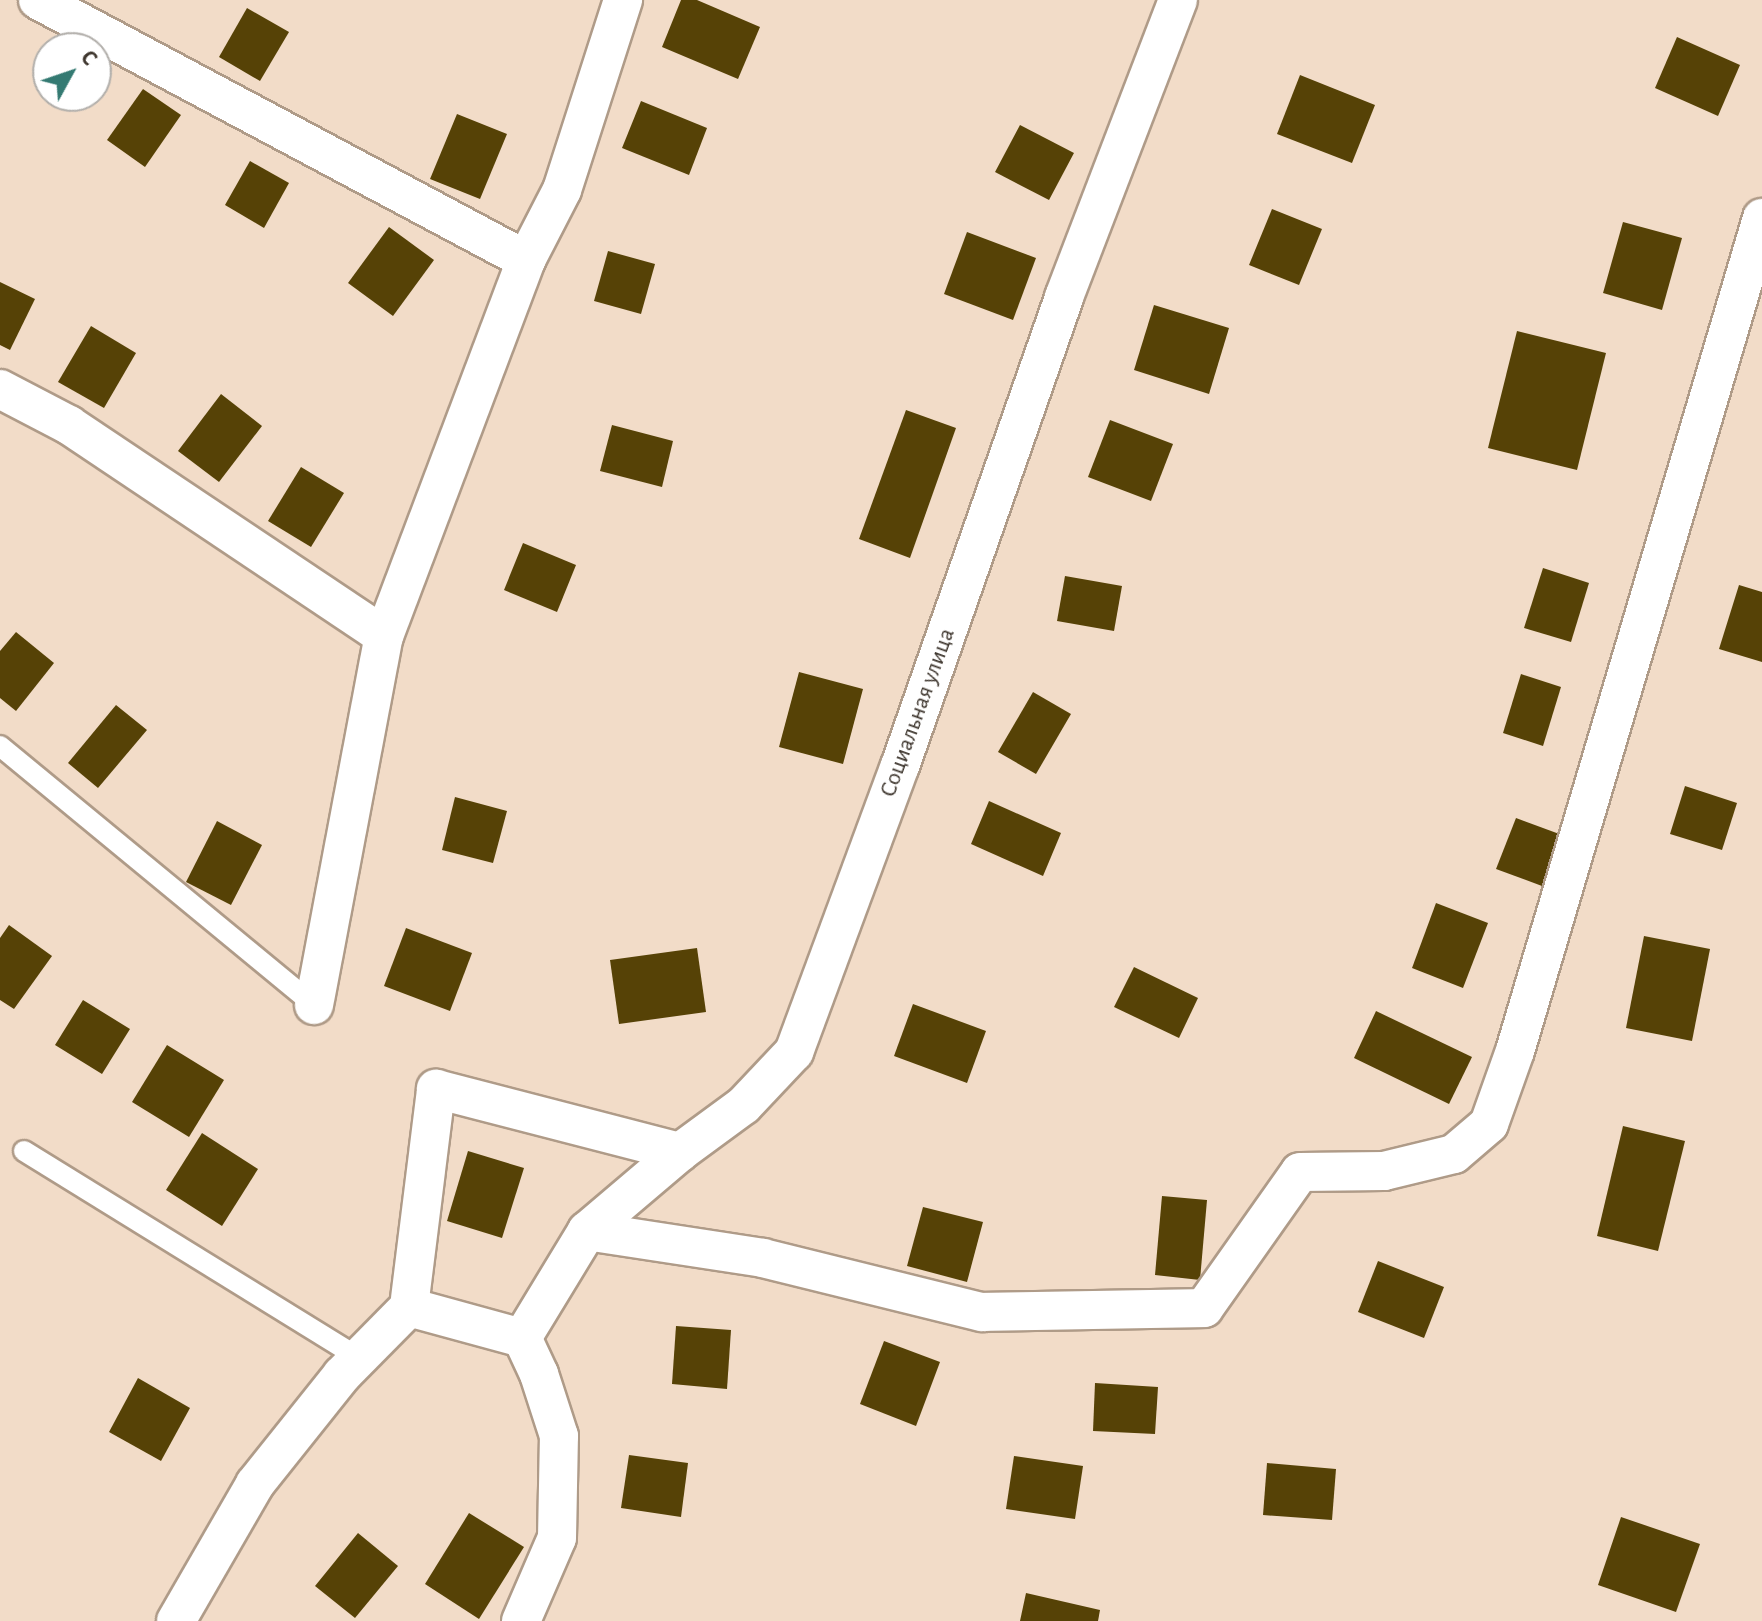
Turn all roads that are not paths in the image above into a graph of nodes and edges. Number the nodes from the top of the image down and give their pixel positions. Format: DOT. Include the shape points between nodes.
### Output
graph roads {
  1 [pos="38,0"];
  2 [pos="623,0"];
  3 [pos="1178,0"];
  4 [pos="1762,218"];
  5 [pos="526,260"];
  6 [pos="0,389"];
  7 [pos="384,636"];
  8 [pos="0,746"];
  9 [pos="314,1005"];
  10 [pos="24,1151"];
  11 [pos="680,1152"];
  12 [pos="587,1231"];
  13 [pos="409,1307"];
  14 [pos="522,1338"];
  15 [pos="359,1358"];
  16 [pos="176,1621"];
  17 [pos="521,1621"];
  1 -- 5 [label="street"];
  2 -- 5 [label="street" via="562,190"];
  3 -- 11 [label="street, Социальная улица" via="1064,297 794,1052 744,1105"];
  4 -- 12 [label="street" via="1489,1124 1454,1154 1384,1171 1300,1172 1204,1308 982,1312 763,1258"];
  5 -- 7 [label="street"];
  6 -- 7 [label="street" via="69,425"];
  7 -- 9 [label="street"];
  8 -- 9 [label="lane"];
  10 -- 15 [label="lane"];
  11 -- 12 [label="street, Социальная улица"];
  11 -- 13 [label="street" via="436,1089"];
  12 -- 14 [label="street, Социальная улица"];
  13 -- 14 [label="street"];
  13 -- 15 [label="street"];
  14 -- 17 [label="street" via="559,1436 557,1538"];
  15 -- 16 [label="street" via="255,1484"];
}
